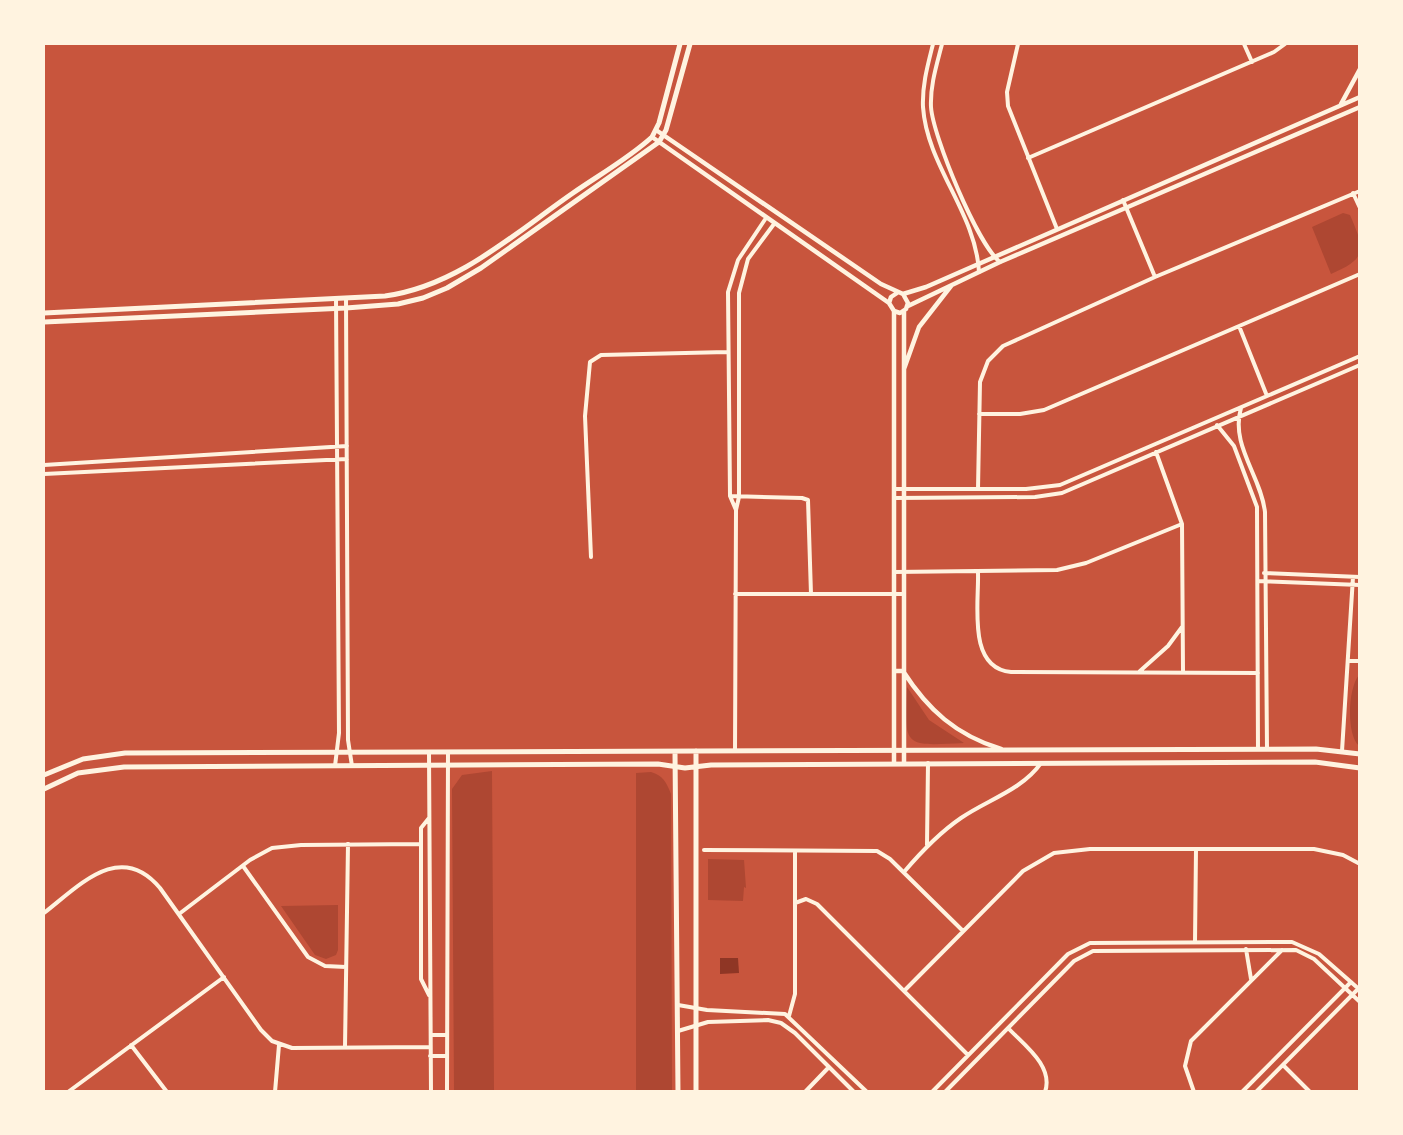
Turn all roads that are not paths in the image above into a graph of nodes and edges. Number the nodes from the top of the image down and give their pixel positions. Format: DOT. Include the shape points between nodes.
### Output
graph roads {
  1 [pos="680,44"];
  2 [pos="690,44"];
  3 [pos="933,44"];
  4 [pos="942,44"];
  5 [pos="1018,44"];
  6 [pos="1244,44"];
  7 [pos="1285,44"];
  8 [pos="1252,62"];
  9 [pos="1359,69"];
  10 [pos="1359,97"];
  11 [pos="1341,105"];
  12 [pos="1359,107"];
  13 [pos="656,130"];
  14 [pos="664,135"];
  15 [pos="652,137"];
  16 [pos="659,142"];
  17 [pos="1028,158"];
  18 [pos="1359,191"];
  19 [pos="1353,193"];
  20 [pos="1123,200"];
  21 [pos="1359,208"];
  22 [pos="1127,209"];
  23 [pos="766,218"];
  24 [pos="774,224"];
  25 [pos="1057,229"];
  26 [pos="994,257"];
  27 [pos="1000,262"];
  28 [pos="978,263"];
  29 [pos="979,272"];
  30 [pos="1359,274"];
  31 [pos="1155,277"];
  32 [pos="952,284"];
  33 [pos="897,293"];
  34 [pos="903,294"];
  35 [pos="346,298"];
  36 [pos="336,299"];
  37 [pos="889,303"];
  38 [pos="908,306"];
  39 [pos="177,307"];
  40 [pos="336,308"];
  41 [pos="346,308"];
  42 [pos="96,311"];
  43 [pos="894,311"];
  44 [pos="904,311"];
  45 [pos="44,314"];
  46 [pos="178,316"];
  47 [pos="97,320"];
  48 [pos="44,322"];
  49 [pos="1239,326"];
  50 [pos="727,352"];
  51 [pos="1359,356"];
  52 [pos="1359,364"];
  53 [pos="902,374"];
  54 [pos="1267,396"];
  55 [pos="1241,408"];
  56 [pos="979,414"];
  57 [pos="1238,418"];
  58 [pos="1211,421"];
  59 [pos="1219,426"];
  60 [pos="347,446"];
  61 [pos="336,447"];
  62 [pos="1156,452"];
  63 [pos="337,459"];
  64 [pos="347,459"];
  65 [pos="44,465"];
  66 [pos="44,474"];
  67 [pos="895,489"];
  68 [pos="903,489"];
  69 [pos="978,489"];
  70 [pos="729,496"];
  71 [pos="739,497"];
  72 [pos="895,498"];
  73 [pos="903,498"];
  74 [pos="736,510"];
  75 [pos="1182,524"];
  76 [pos="591,556"];
  77 [pos="894,572"];
  78 [pos="903,572"];
  79 [pos="1259,572"];
  80 [pos="978,573"];
  81 [pos="1265,573"];
  82 [pos="1353,577"];
  83 [pos="1359,577"];
  84 [pos="1259,581"];
  85 [pos="1265,581"];
  86 [pos="1353,585"];
  87 [pos="1359,585"];
  88 [pos="735,594"];
  89 [pos="811,594"];
  90 [pos="894,594"];
  91 [pos="903,594"];
  92 [pos="1182,626"];
  93 [pos="1349,661"];
  94 [pos="1359,661"];
  95 [pos="894,671"];
  96 [pos="903,671"];
  97 [pos="1140,672"];
  98 [pos="1183,672"];
  99 [pos="1258,673"];
  100 [pos="1000,749"];
  101 [pos="1258,749"];
  102 [pos="1268,749"];
  103 [pos="894,750"];
  104 [pos="904,750"];
  105 [pos="696,751"];
  106 [pos="735,751"];
  107 [pos="754,751"];
  108 [pos="1342,751"];
  109 [pos="675,752"];
  110 [pos="349,753"];
  111 [pos="429,753"];
  112 [pos="448,753"];
  113 [pos="338,754"];
  114 [pos="1359,754"];
  115 [pos="894,762"];
  116 [pos="904,762"];
  117 [pos="1041,762"];
  118 [pos="928,763"];
  119 [pos="754,764"];
  120 [pos="429,765"];
  121 [pos="448,765"];
  122 [pos="335,766"];
  123 [pos="352,766"];
  124 [pos="675,766"];
  125 [pos="696,767"];
  126 [pos="1359,768"];
  127 [pos="44,775"];
  128 [pos="44,789"];
  129 [pos="429,818"];
  130 [pos="348,844"];
  131 [pos="421,844"];
  132 [pos="927,846"];
  133 [pos="1196,849"];
  134 [pos="704,850"];
  135 [pos="795,851"];
  136 [pos="1359,864"];
  137 [pos="243,866"];
  138 [pos="903,872"];
  139 [pos="795,903"];
  140 [pos="44,913"];
  141 [pos="179,914"];
  142 [pos="963,931"];
  143 [pos="1195,942"];
  144 [pos="1246,949"];
  145 [pos="1283,949"];
  146 [pos="346,967"];
  147 [pos="224,978"];
  148 [pos="1252,980"];
  149 [pos="1351,982"];
  150 [pos="1345,988"];
  151 [pos="1359,990"];
  152 [pos="904,991"];
  153 [pos="430,995"];
  154 [pos="1352,995"];
  155 [pos="1359,1002"];
  156 [pos="678,1005"];
  157 [pos="695,1008"];
  158 [pos="789,1016"];
  159 [pos="695,1024"];
  160 [pos="1008,1028"];
  161 [pos="678,1031"];
  162 [pos="430,1035"];
  163 [pos="447,1035"];
  164 [pos="131,1045"];
  165 [pos="279,1046"];
  166 [pos="345,1047"];
  167 [pos="430,1047"];
  168 [pos="968,1055"];
  169 [pos="430,1056"];
  170 [pos="447,1056"];
  171 [pos="1283,1065"];
  172 [pos="829,1067"];
  173 [pos="68,1092"];
  174 [pos="167,1092"];
  175 [pos="275,1092"];
  176 [pos="430,1092"];
  177 [pos="447,1092"];
  178 [pos="678,1092"];
  179 [pos="696,1092"];
  180 [pos="805,1092"];
  181 [pos="854,1092"];
  182 [pos="867,1092"];
  183 [pos="932,1092"];
  184 [pos="945,1092"];
  185 [pos="1045,1092"];
  186 [pos="1194,1092"];
  187 [pos="1242,1092"];
  188 [pos="1256,1092"];
  189 [pos="1310,1092"];
  1 -- 13 [label="main road"];
  2 -- 14 [label="main road"];
  3 -- 28 [label="street" via="924,83 925,120"];
  4 -- 26 [label="street" via="931,97 935,130 984,244"];
  5 -- 17 [label="street" via="1007,99"];
  6 -- 8 [label="street"];
  7 -- 8 [label="street"];
  8 -- 17 [label="street"];
  9 -- 11 [label="street"];
  10 -- 11 [label="street"];
  11 -- 20 [label="street"];
  12 -- 22 [label="street"];
  13 -- 14 [label="street"];
  13 -- 15 [label="main road"];
  14 -- 16 [label="main road"];
  14 -- 33 [label="street"];
  15 -- 16 [label="street"];
  15 -- 35 [label="main road" via="453,274 413,291"];
  16 -- 23 [label="street"];
  16 -- 41 [label="main road" via="447,288 411,302"];
  17 -- 25 [label="street"];
  18 -- 19 [label="street"];
  19 -- 21 [label="street"];
  19 -- 31 [label="street"];
  20 -- 22 [label="street"];
  20 -- 25 [label="street"];
  22 -- 27 [label="street"];
  22 -- 31 [label="street"];
  23 -- 24 [label="street"];
  23 -- 50 [label="street" via="743,250 730,281"];
  24 -- 37 [label="street"];
  24 -- 71 [label="street" via="748,259 739,293"];
  25 -- 26 [label="street"];
  26 -- 27 [label="street"];
  26 -- 28 [label="street"];
  27 -- 29 [label="street"];
  28 -- 29 [label="street"];
  28 -- 34 [label="street"];
  29 -- 32 [label="street"];
  30 -- 49 [label="street"];
  31 -- 56 [label="street" via="1003,346 983,371"];
  32 -- 38 [label="street"];
  32 -- 53 [label="street" via="919,327"];
  33 -- 34 [label="street"];
  33 -- 37 [label="street"];
  34 -- 38 [label="street"];
  35 -- 36 [label="main road"];
  35 -- 41 [label="street"];
  36 -- 39 [label="main road"];
  36 -- 40 [label="street"];
  37 -- 43 [label="street"];
  38 -- 44 [label="street"];
  39 -- 42 [label="main road"];
  39 -- 46 [label="street"];
  40 -- 41 [label="main road"];
  40 -- 46 [label="main road"];
  40 -- 61 [label="street"];
  41 -- 60 [label="street"];
  42 -- 45 [label="main road"];
  42 -- 47 [label="street"];
  43 -- 44 [label="street"];
  43 -- 67 [label="street"];
  44 -- 53 [label="street"];
  45 -- 48 [label="street"];
  46 -- 47 [label="main road"];
  47 -- 48 [label="main road"];
  49 -- 54 [label="street"];
  49 -- 56 [label="street" via="1044,410"];
  50 -- 70 [label="street"];
  50 -- 76 [label="street" via="601,355 590,362 585,416"];
  51 -- 54 [label="street"];
  52 -- 57 [label="street"];
  53 -- 68 [label="street"];
  54 -- 55 [label="street"];
  55 -- 57 [label="street"];
  55 -- 58 [label="street"];
  56 -- 69 [label="street"];
  57 -- 59 [label="street"];
  57 -- 81 [label="street" via="1238,434 1264,505"];
  58 -- 59 [label="street"];
  58 -- 69 [label="street" via="1068,483 1035,489"];
  59 -- 62 [label="street"];
  59 -- 79 [label="street" via="1234,446 1256,500"];
  60 -- 61 [label="street"];
  60 -- 64 [label="street"];
  61 -- 63 [label="street"];
  61 -- 65 [label="street"];
  62 -- 73 [label="street" via="1053,495"];
  62 -- 75 [label="street"];
  63 -- 64 [label="street"];
  63 -- 66 [label="street"];
  63 -- 113 [label="street"];
  64 -- 110 [label="street"];
  67 -- 68 [label="street"];
  67 -- 72 [label="street"];
  68 -- 69 [label="street"];
  68 -- 73 [label="street"];
  70 -- 71 [label="street"];
  70 -- 74 [label="street"];
  71 -- 74 [label="street"];
  71 -- 89 [label="street" via="808,500"];
  72 -- 73 [label="street"];
  72 -- 77 [label="street"];
  73 -- 78 [label="street"];
  74 -- 88 [label="street"];
  75 -- 80 [label="street" via="1067,569"];
  75 -- 92 [label="street"];
  77 -- 78 [label="street"];
  77 -- 90 [label="street"];
  78 -- 80 [label="street"];
  78 -- 91 [label="street"];
  79 -- 81 [label="street"];
  79 -- 84 [label="street"];
  80 -- 97 [label="street" via="981,651 996,669"];
  81 -- 82 [label="street"];
  81 -- 85 [label="street"];
  82 -- 83 [label="street"];
  82 -- 86 [label="street"];
  84 -- 85 [label="street"];
  84 -- 99 [label="street"];
  85 -- 86 [label="street"];
  85 -- 102 [label="street"];
  86 -- 87 [label="street"];
  86 -- 93 [label="street"];
  88 -- 89 [label="street"];
  88 -- 106 [label="street"];
  89 -- 90 [label="street"];
  90 -- 91 [label="street"];
  90 -- 95 [label="street"];
  91 -- 96 [label="street"];
  92 -- 97 [label="street" via="1168,646"];
  92 -- 98 [label="street"];
  93 -- 94 [label="street"];
  93 -- 108 [label="street"];
  95 -- 96 [label="street"];
  95 -- 103 [label="street"];
  96 -- 100 [label="street" via="945,721 971,738"];
  96 -- 104 [label="street"];
  97 -- 98 [label="street"];
  98 -- 99 [label="street"];
  99 -- 101 [label="street"];
  100 -- 101 [label="main road"];
  100 -- 104 [label="main road"];
  101 -- 102 [label="main road"];
  102 -- 108 [label="main road"];
  103 -- 104 [label="main road"];
  103 -- 107 [label="main road"];
  103 -- 115 [label="street"];
  104 -- 116 [label="street"];
  105 -- 106 [label="main road"];
  105 -- 109 [label="main road"];
  105 -- 125 [label="main road"];
  106 -- 107 [label="main road"];
  107 -- 119 [label="main road"];
  108 -- 114 [label="main road"];
  109 -- 112 [label="main road"];
  109 -- 124 [label="main road"];
  110 -- 111 [label="main road"];
  110 -- 113 [label="main road"];
  110 -- 123 [label="street"];
  111 -- 112 [label="main road"];
  111 -- 120 [label="street"];
  112 -- 121 [label="street"];
  113 -- 122 [label="street"];
  113 -- 127 [label="main road" via="108,754 75,761"];
  115 -- 116 [label="main road"];
  115 -- 119 [label="main road"];
  116 -- 118 [label="main road"];
  117 -- 118 [label="main road"];
  117 -- 126 [label="main road" via="1315,762"];
  117 -- 132 [label="street" via="1024,781 968,814"];
  118 -- 132 [label="street"];
  119 -- 125 [label="main road"];
  120 -- 121 [label="main road"];
  120 -- 123 [label="main road"];
  120 -- 129 [label="street"];
  121 -- 124 [label="main road"];
  121 -- 163 [label="street"];
  122 -- 123 [label="main road"];
  122 -- 128 [label="main road" via="109,767 78,773"];
  124 -- 125 [label="main road"];
  124 -- 156 [label="main road"];
  125 -- 157 [label="main road"];
  129 -- 131 [label="street" via="421,828"];
  129 -- 153 [label="street"];
  130 -- 131 [label="street"];
  130 -- 137 [label="street" via="280,846 264,851"];
  130 -- 146 [label="street"];
  131 -- 153 [label="street" via="421,979"];
  132 -- 138 [label="street"];
  133 -- 136 [label="street" via="1314,849 1334,852"];
  133 -- 142 [label="street" via="1079,849 1054,853 1023,871"];
  133 -- 143 [label="street"];
  134 -- 135 [label="street"];
  135 -- 138 [label="street" via="870,850 884,855"];
  135 -- 139 [label="street"];
  137 -- 141 [label="street"];
  137 -- 146 [label="street" via="308,957 325,966"];
  138 -- 142 [label="street"];
  139 -- 152 [label="street" via="806,899 817,903"];
  139 -- 158 [label="street" via="795,994"];
  140 -- 141 [label="street" via="97,874 125,867 153,880"];
  141 -- 147 [label="street"];
  142 -- 152 [label="street"];
  143 -- 149 [label="street" via="1292,942 1312,950"];
  143 -- 168 [label="street" via="1103,941 1078,947"];
  144 -- 145 [label="street"];
  144 -- 148 [label="street"];
  144 -- 160 [label="street" via="1093,951 1074,961"];
  145 -- 148 [label="street"];
  145 -- 150 [label="street" via="1309,955"];
  146 -- 166 [label="street"];
  147 -- 164 [label="street"];
  147 -- 165 [label="street" via="266,1036"];
  148 -- 186 [label="street" via="1191,1041 1185,1066"];
  149 -- 150 [label="street"];
  149 -- 151 [label="street"];
  150 -- 154 [label="street"];
  150 -- 187 [label="street"];
  151 -- 154 [label="street"];
  152 -- 168 [label="street"];
  153 -- 162 [label="street"];
  154 -- 155 [label="street"];
  154 -- 171 [label="street"];
  156 -- 157 [label="street"];
  156 -- 161 [label="main road"];
  157 -- 158 [label="street"];
  157 -- 159 [label="main road"];
  158 -- 182 [label="street"];
  159 -- 161 [label="street"];
  159 -- 172 [label="street" via="775,1021 791,1029"];
  159 -- 179 [label="main road"];
  160 -- 184 [label="street"];
  160 -- 185 [label="street" via="1044,1068"];
  161 -- 178 [label="main road"];
  162 -- 163 [label="street"];
  162 -- 167 [label="street"];
  163 -- 170 [label="street"];
  164 -- 173 [label="street"];
  164 -- 174 [label="street"];
  165 -- 166 [label="street"];
  165 -- 175 [label="street"];
  166 -- 167 [label="street"];
  167 -- 169 [label="street"];
  168 -- 183 [label="street"];
  169 -- 170 [label="street"];
  169 -- 176 [label="street"];
  170 -- 177 [label="street"];
  171 -- 188 [label="street"];
  171 -- 189 [label="street"];
  172 -- 180 [label="street"];
  172 -- 181 [label="street"];
}
